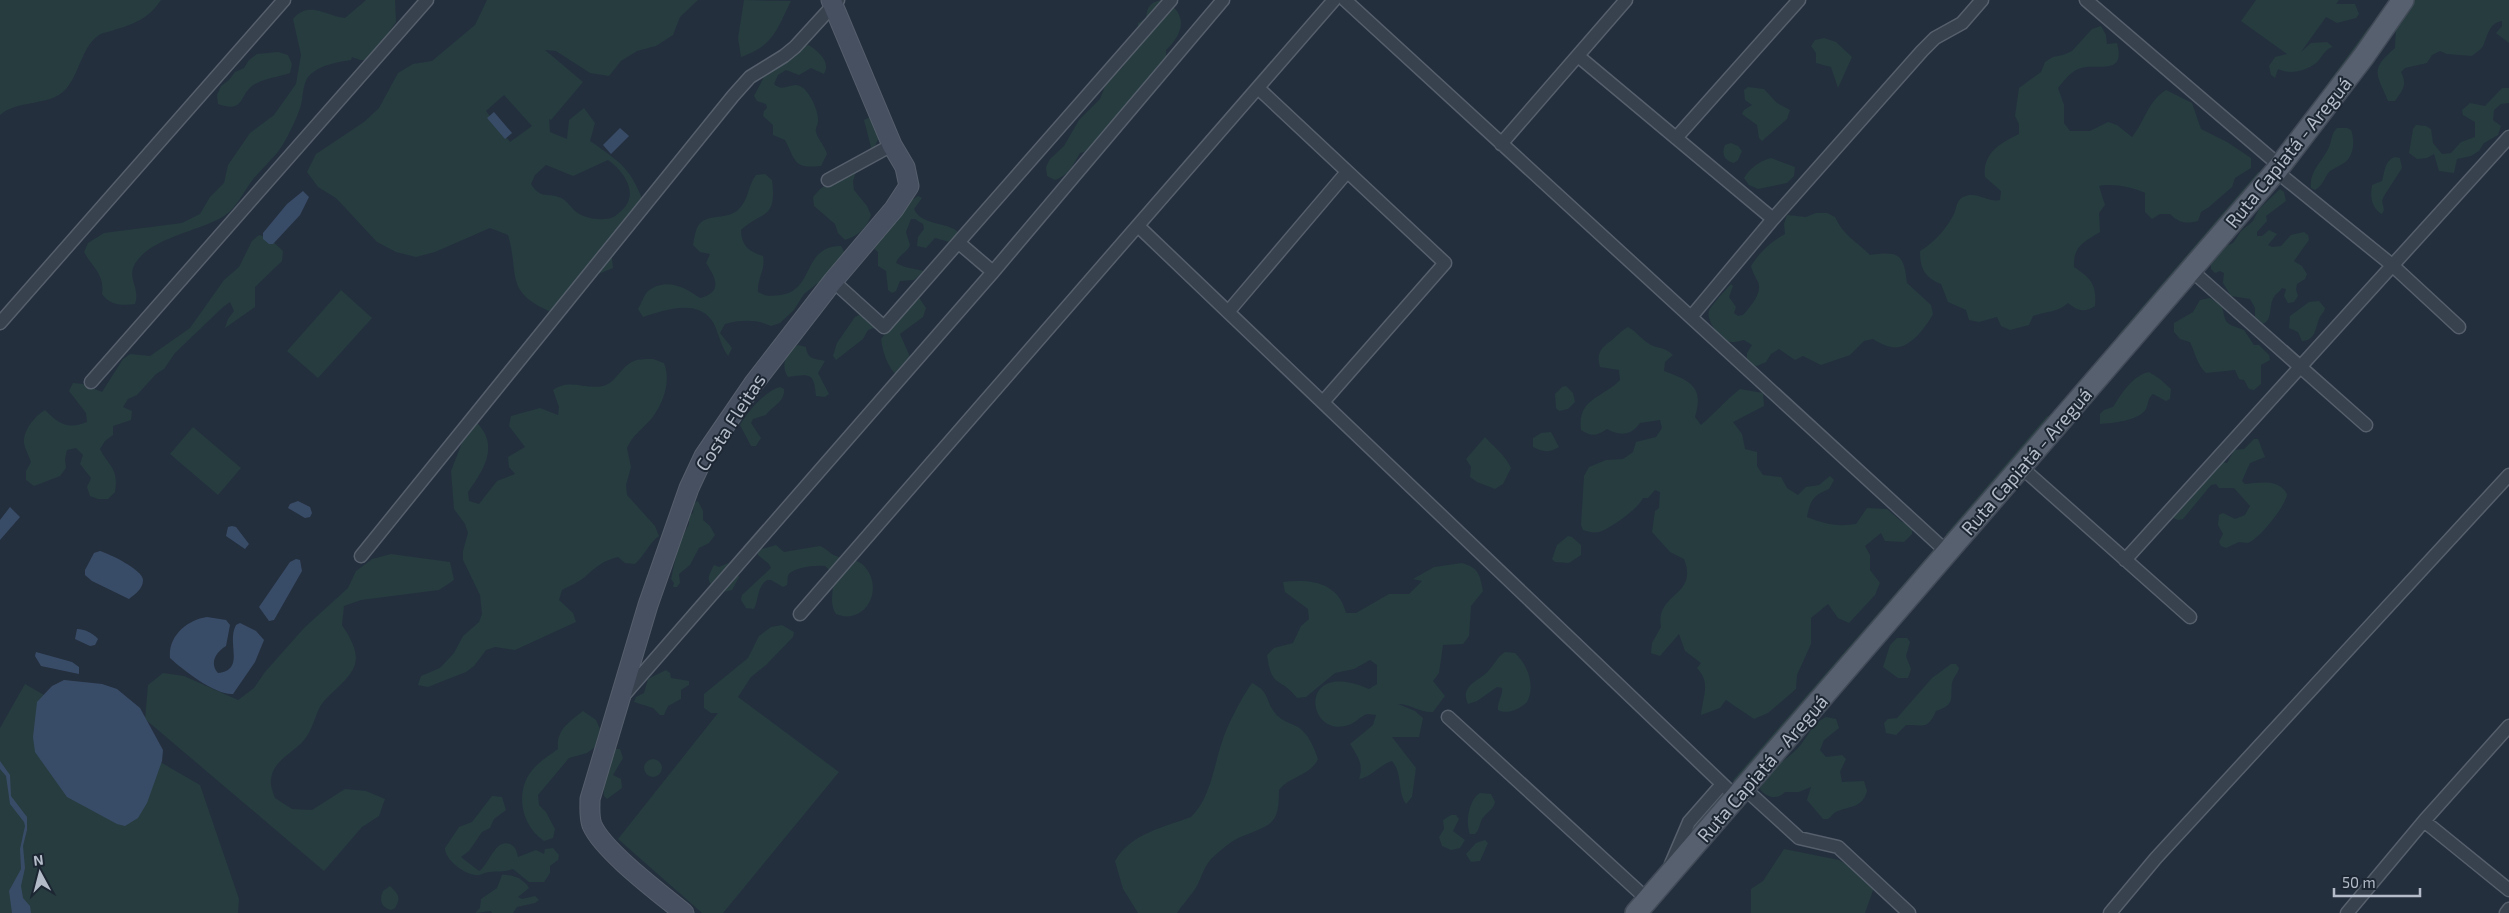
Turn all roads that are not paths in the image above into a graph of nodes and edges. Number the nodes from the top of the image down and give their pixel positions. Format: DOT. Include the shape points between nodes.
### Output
graph roads {
  1 [pos="284,0"];
  2 [pos="427,0"];
  3 [pos="1171,0"];
  4 [pos="1223,0"];
  5 [pos="1334,0"];
  6 [pos="1345,0"];
  7 [pos="1626,0"];
  8 [pos="1799,0"];
  9 [pos="1982,0"];
  10 [pos="2086,0"];
  11 [pos="2403,0"];
  12 [pos="834,2"];
  13 [pos="1578,56"];
  14 [pos="1258,88"];
  15 [pos="2509,137"];
  16 [pos="1676,138"];
  17 [pos="1502,144"];
  18 [pos="892,145"];
  19 [pos="2278,169"];
  20 [pos="1347,172"];
  21 [pos="828,180"];
  22 [pos="1773,219"];
  23 [pos="1138,226"];
  24 [pos="959,243"];
  25 [pos="2392,266"];
  26 [pos="2192,270"];
  27 [pos="993,272"];
  28 [pos="833,281"];
  29 [pos="1228,312"];
  30 [pos="1691,318"];
  31 [pos="0,323"];
  32 [pos="2459,327"];
  33 [pos="2301,366"];
  34 [pos="91,382"];
  35 [pos="1323,402"];
  36 [pos="2366,425"];
  37 [pos="2021,467"];
  38 [pos="2509,475"];
  39 [pos="1947,552"];
  40 [pos="361,556"];
  41 [pos="2125,560"];
  42 [pos="800,614"];
  43 [pos="2190,617"];
  44 [pos="619,701"];
  45 [pos="1448,717"];
  46 [pos="2509,726"];
  47 [pos="1733,791"];
  48 [pos="2424,821"];
  49 [pos="2509,890"];
  50 [pos="1642,906"];
  51 [pos="2509,909"];
  52 [pos="684,913"];
  53 [pos="1909,913"];
  54 [pos="2110,913"];
  55 [pos="2347,913"];
  56 [pos="2506,913"];
  1 -- 31 [label="street"];
  2 -- 34 [label="street"];
  3 -- 24 [label="street"];
  4 -- 27 [label="street"];
  5 -- 14 [label="street"];
  6 -- 17 [label="street"];
  7 -- 13 [label="street"];
  8 -- 16 [label="street"];
  9 -- 22 [label="street" via="1962,23 1935,38 1922,51"];
  10 -- 19 [label="street"];
  11 -- 19 [label="main road, Ruta Capiatá - Areguá"];
  12 -- 18 [label="main road, Costa Fleitas"];
  12 -- 40 [label="street" via="784,56 750,77 738,90"];
  13 -- 16 [label="street"];
  13 -- 17 [label="street"];
  14 -- 20 [label="street"];
  14 -- 23 [label="street"];
  15 -- 25 [label="street"];
  16 -- 22 [label="street"];
  17 -- 30 [label="street"];
  18 -- 21 [label="street"];
  18 -- 28 [label="main road, Costa Fleitas" via="905,167 909,186 894,209"];
  19 -- 25 [label="street"];
  19 -- 26 [label="main road, Ruta Capiatá - Areguá"];
  20 -- 29 [label="street"];
  20 -- 35 [label="street" via="1445,263"];
  22 -- 30 [label="street"];
  23 -- 29 [label="street"];
  23 -- 42 [label="street"];
  24 -- 27 [label="street"];
  24 -- 28 [label="street" via="884,327"];
  25 -- 32 [label="street"];
  25 -- 33 [label="street"];
  26 -- 33 [label="street"];
  26 -- 37 [label="main road, Ruta Capiatá - Areguá"];
  27 -- 44 [label="street"];
  28 -- 44 [label="main road, Costa Fleitas" via="754,383 704,456 677,521"];
  29 -- 35 [label="street"];
  30 -- 39 [label="street"];
  33 -- 36 [label="street"];
  33 -- 41 [label="street"];
  35 -- 47 [label="street"];
  37 -- 39 [label="main road, Ruta Capiatá - Areguá"];
  37 -- 41 [label="street"];
  38 -- 54 [label="street" via="2156,858"];
  39 -- 47 [label="main road, Ruta Capiatá - Areguá"];
  41 -- 43 [label="street"];
  44 -- 52 [label="main road, Costa Fleitas" via="596,772 590,799 590,819 606,844"];
  45 -- 50 [label="street"];
  46 -- 48 [label="street"];
  47 -- 50 [label="main road, Ruta Capiatá - Areguá"];
  47 -- 53 [label="street" via="1799,838 1838,847"];
  48 -- 49 [label="street"];
  48 -- 55 [label="street"];
  51 -- 56 [label="street"];
}
